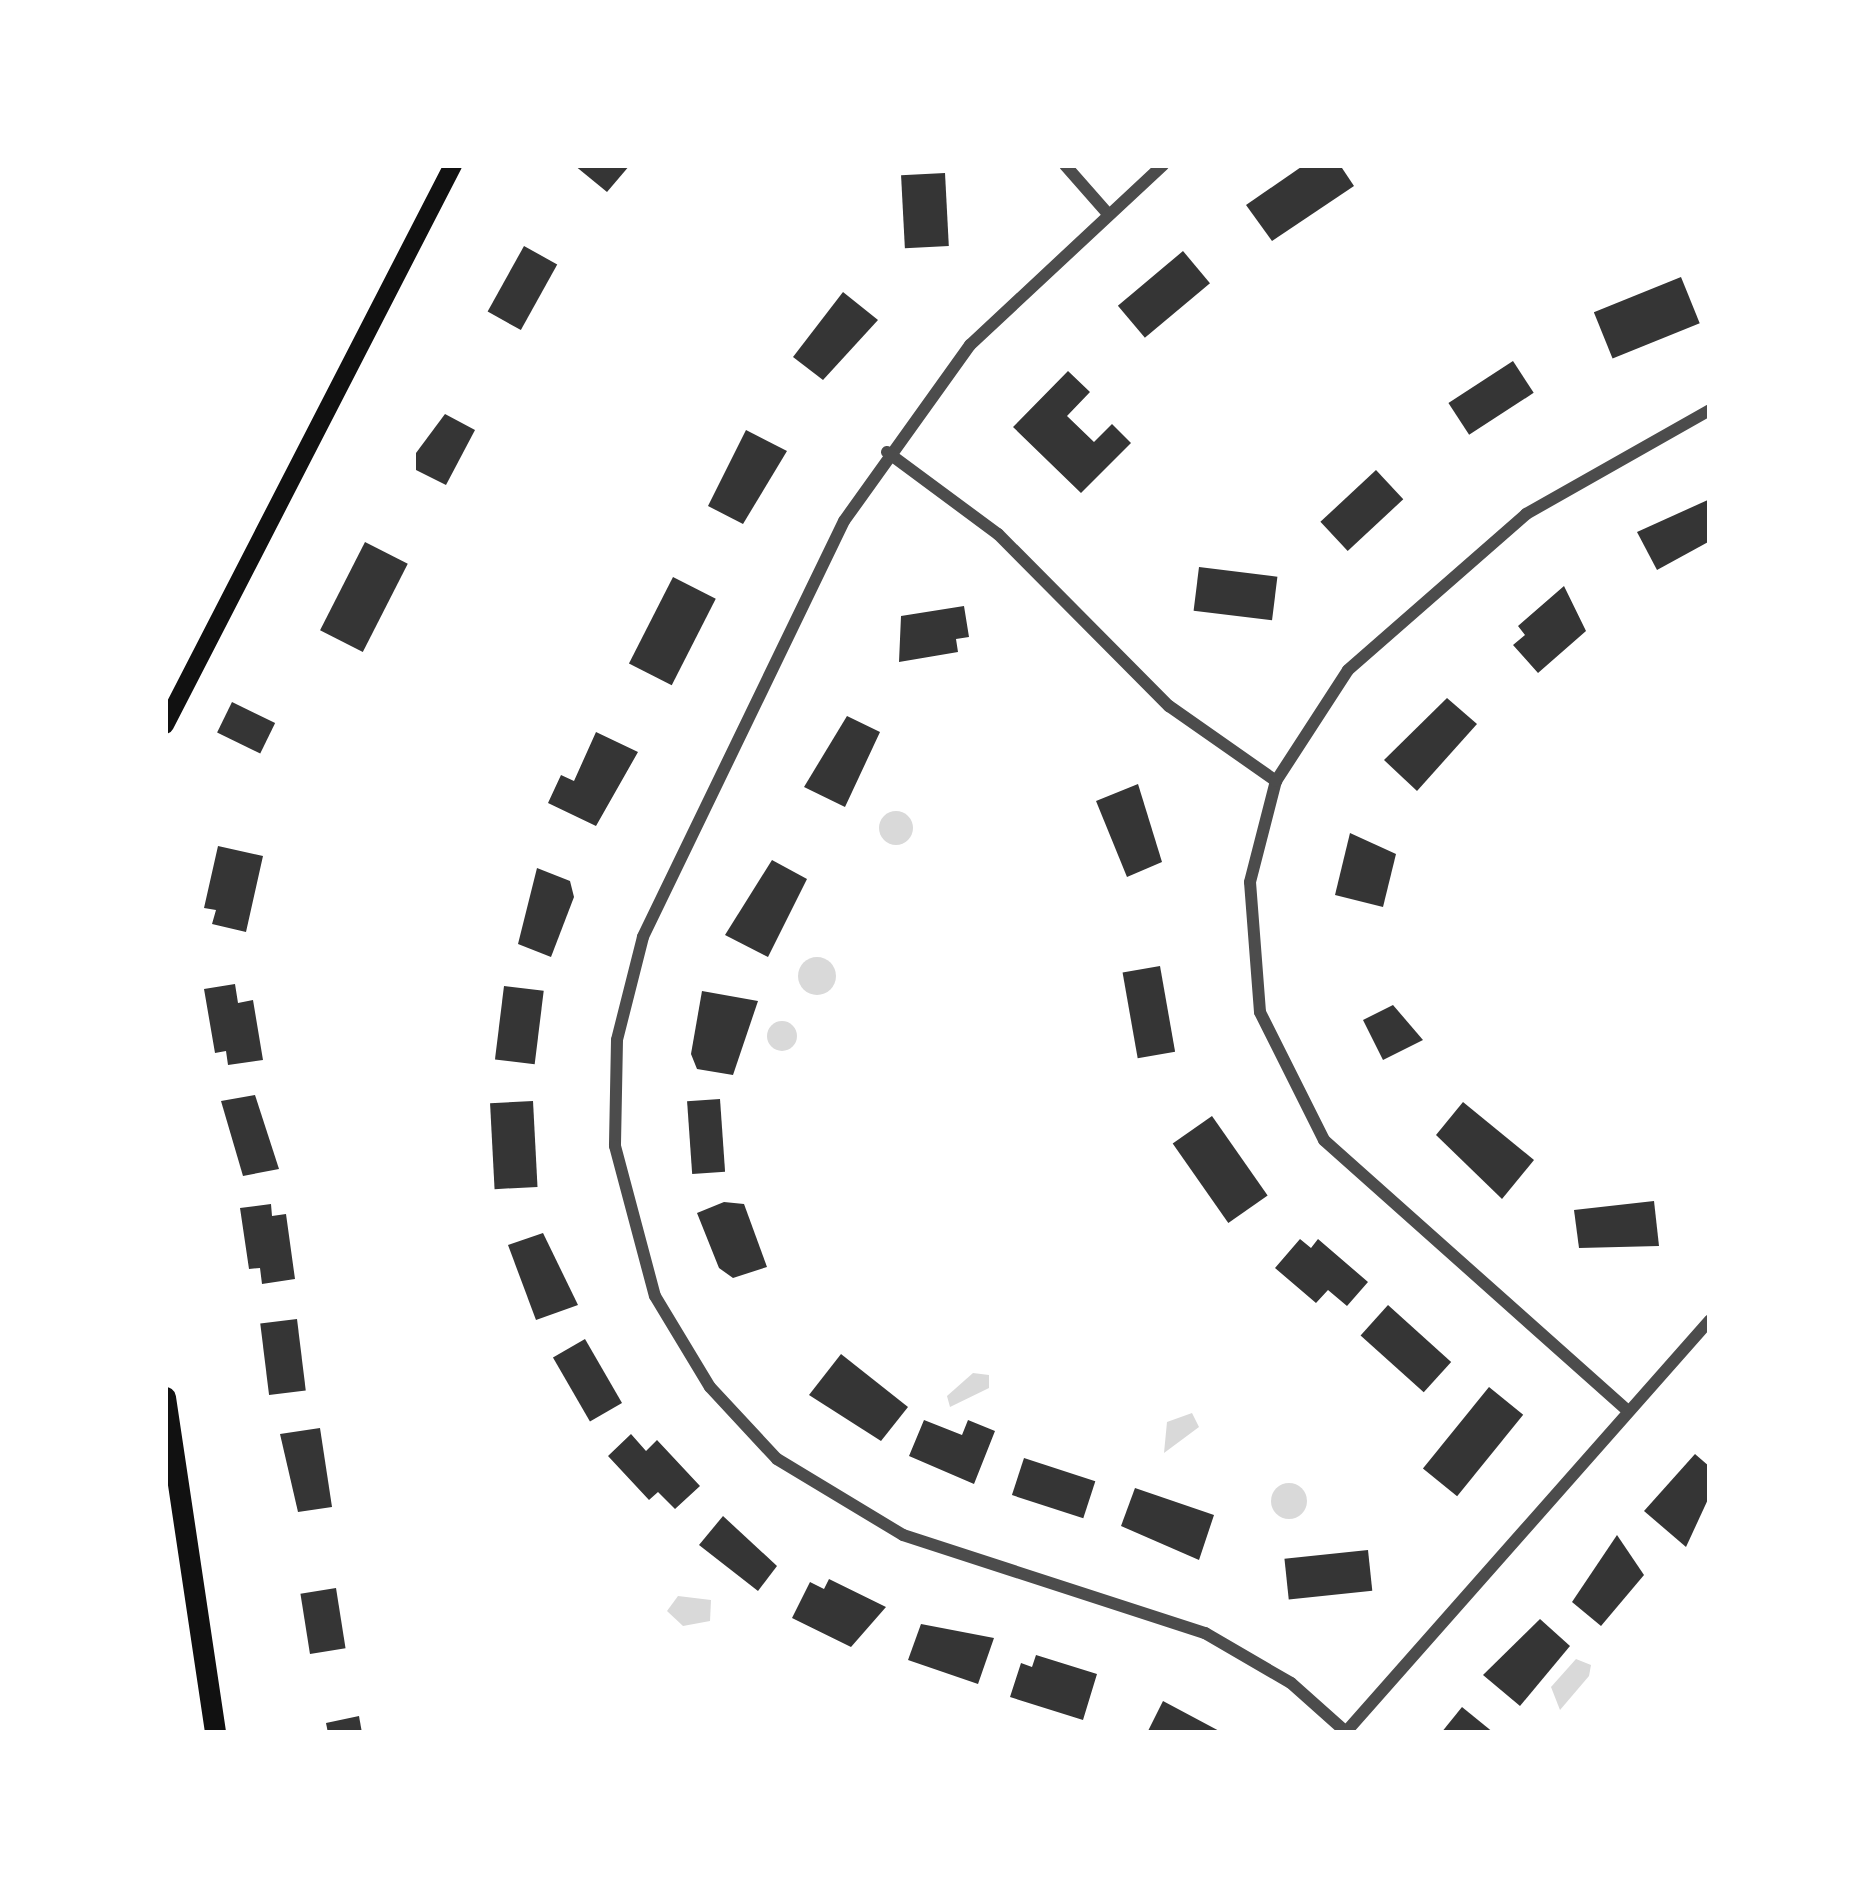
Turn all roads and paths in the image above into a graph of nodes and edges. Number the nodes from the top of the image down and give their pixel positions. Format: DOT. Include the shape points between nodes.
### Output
graph roads {
  1 [pos="453,165"];
  2 [pos="1065,165"];
  3 [pos="1163,165"];
  4 [pos="1108,214"];
  5 [pos="1710,410"];
  6 [pos="886,452"];
  7 [pos="165,725"];
  8 [pos="1276,781"];
  9 [pos="1710,1320"];
  10 [pos="165,1397"];
  11 [pos="1628,1411"];
  12 [pos="215,1733"];
  13 [pos="1346,1733"];
  1 -- 7 [label="main road"];
  2 -- 4 [label="street"];
  3 -- 4 [label="street"];
  4 -- 6 [label="street" via="970,345"];
  5 -- 8 [label="street" via="1526,514 1348,670"];
  6 -- 8 [label="street" via="998,534 1168,706"];
  6 -- 13 [label="street" via="628,984 615,1147 640,1258 710,1387 817,1488 903,1535 1205,1633 1291,1683"];
  8 -- 11 [label="street" via="1248,931 1260,1012 1296,1098 1352,1172"];
  9 -- 11 [label="street"];
  10 -- 12 [label="main road"];
  11 -- 13 [label="street"];
}
